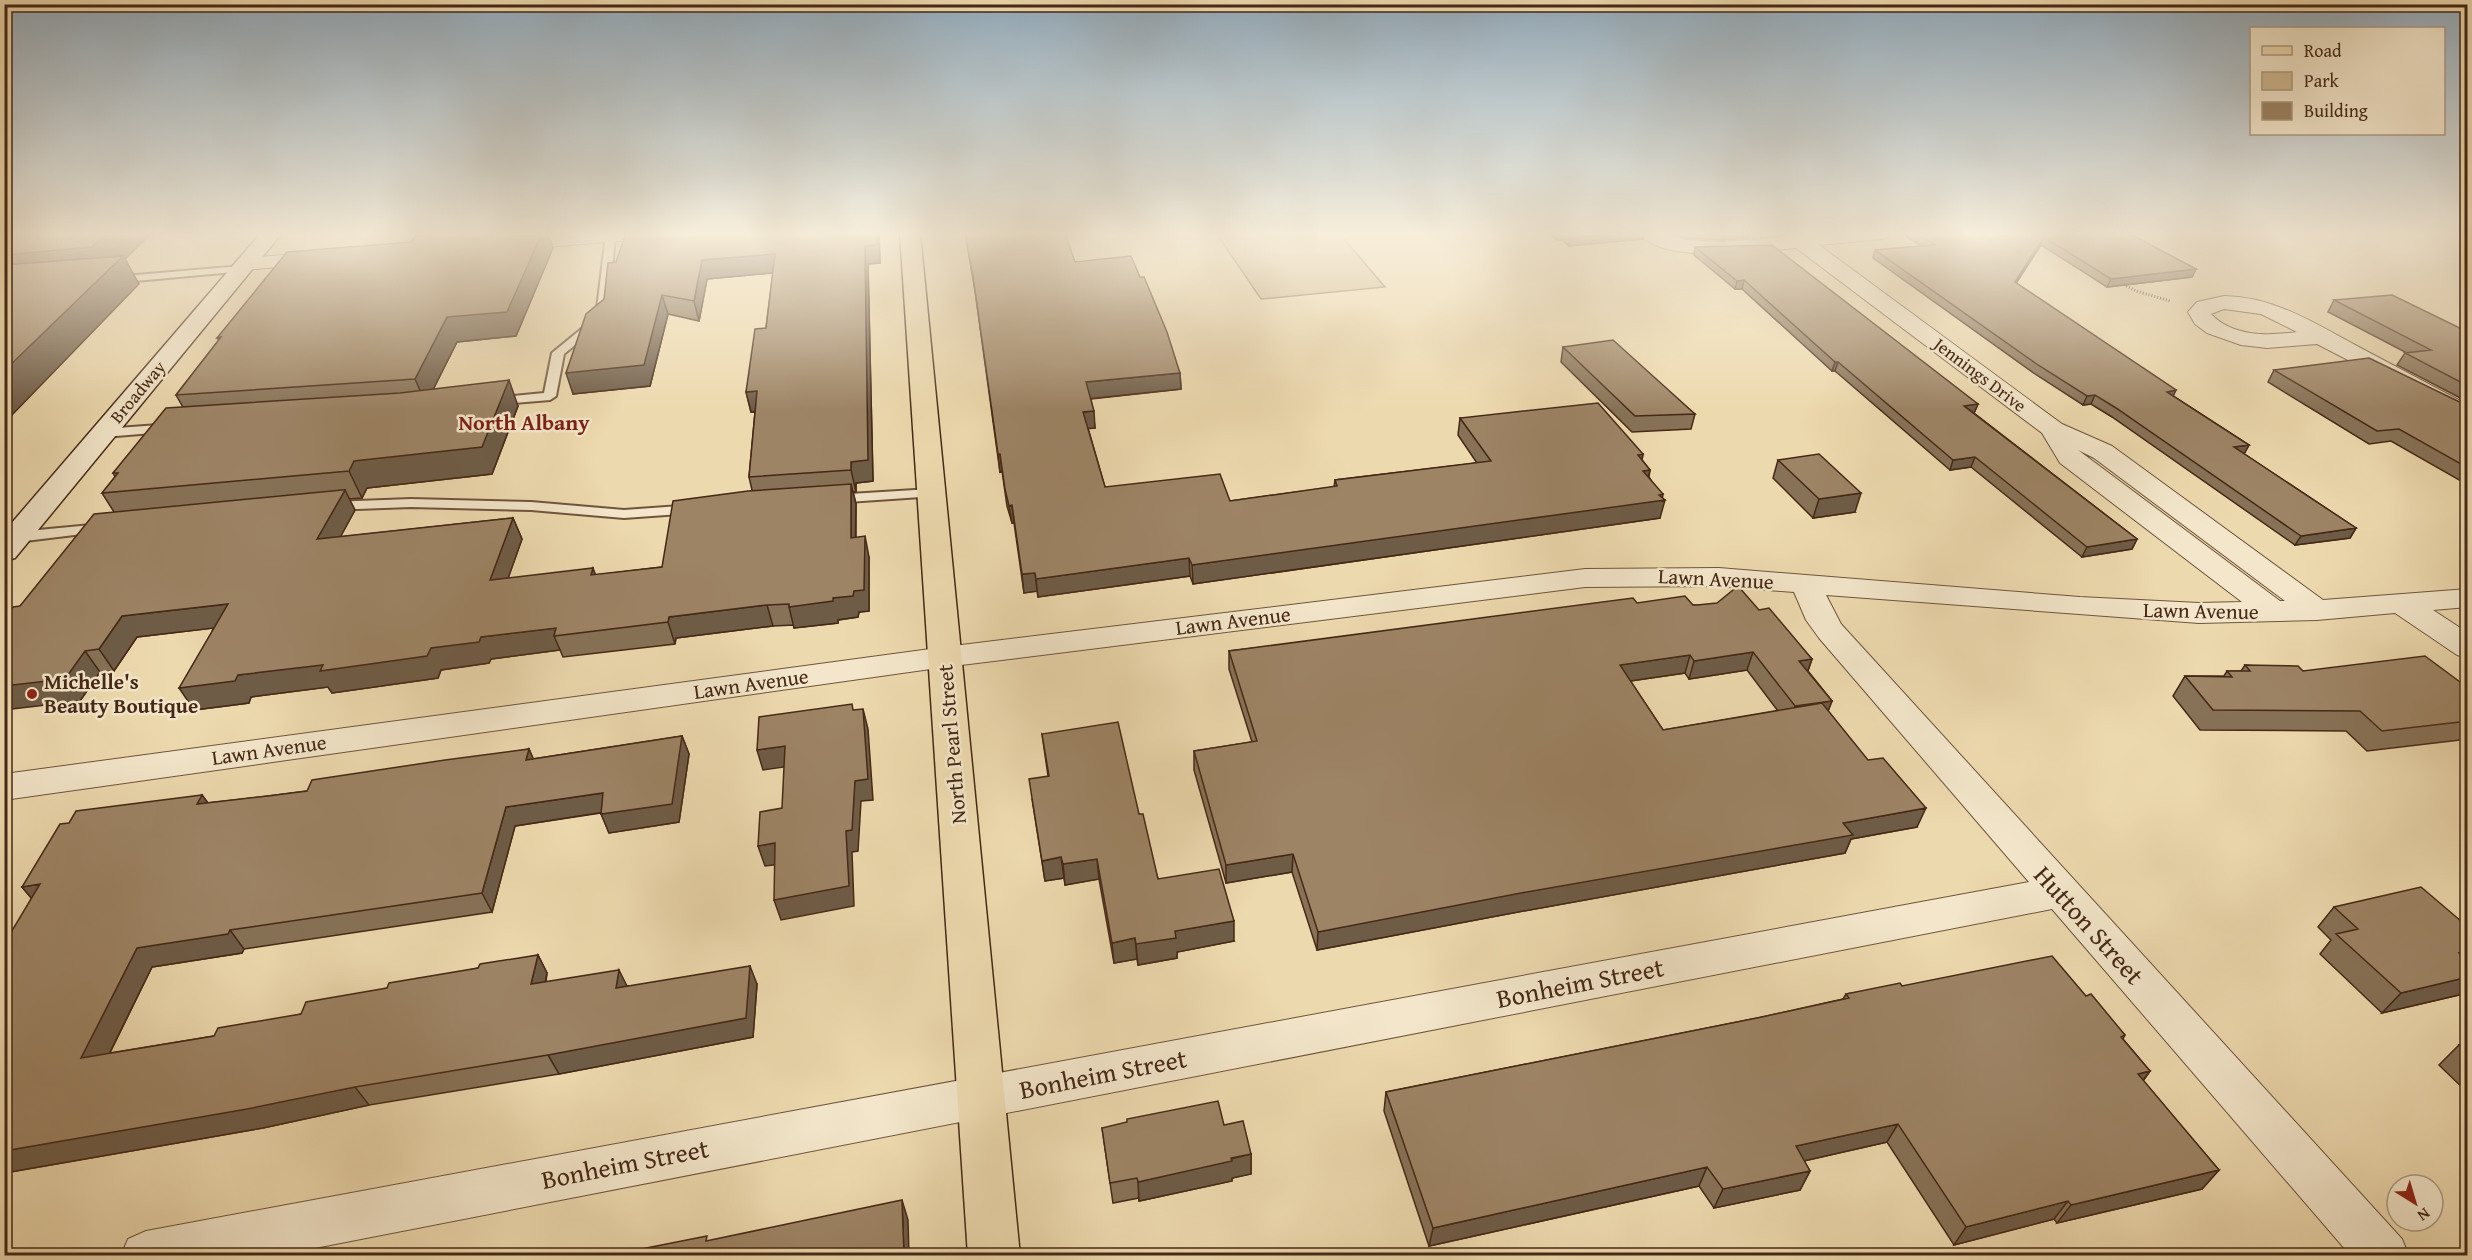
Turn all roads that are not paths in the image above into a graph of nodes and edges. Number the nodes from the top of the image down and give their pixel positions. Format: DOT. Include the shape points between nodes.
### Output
graph roads {
  1 [pos="222,292"];
  2 [pos="605,292"];
  3 [pos="915,292"];
  4 [pos="1868,292"];
  5 [pos="2322,336"];
  6 [pos="480,404"];
  7 [pos="2468,415"];
  8 [pos="187,427"];
  9 [pos="2053,429"];
  10 [pos="104,433"];
  11 [pos="931,494"];
  12 [pos="814,500"];
  13 [pos="319,507"];
  14 [pos="713,508"];
  15 [pos="123,526"];
  16 [pos="11,544"];
  17 [pos="1806,585"];
  18 [pos="2468,598"];
  19 [pos="2402,604"];
  20 [pos="2317,610"];
  21 [pos="2274,612"];
  22 [pos="2468,648"];
  23 [pos="945,657"];
  24 [pos="4,787"];
  25 [pos="2059,892"];
  26 [pos="981,1097"];
  27 [pos="146,1256"];
  28 [pos="994,1256"];
  29 [pos="2384,1256"];
  1 -- 10 [label="street, Broadway"];
  2 -- 6 [label="lane" via="602,318 558,353 550,396"];
  3 -- 11 [label="main road, North Pearl Street"];
  4 -- 9 [label="street, Jennings Drive"];
  5 -- 5 [label="street" via="2265,343 2247,341 2230,336 2199,315 2200,310 2233,303 2255,304"];
  5 -- 7 [label="street"];
  8 -- 10 [label="lane"];
  9 -- 20 [label="street, Jennings Drive" via="2103,452"];
  9 -- 21 [label="street, Jennings Drive" via="2069,458"];
  10 -- 16 [label="street, Broadway"];
  11 -- 12 [label="lane"];
  11 -- 23 [label="main road, North Pearl Street"];
  13 -- 14 [label="lane" via="411,503 531,506 624,514"];
  15 -- 16 [label="lane"];
  17 -- 21 [label="street, Lawn Avenue" via="2133,610"];
  17 -- 23 [label="street, Lawn Avenue" via="1719,578 1586,578"];
  17 -- 25 [label="street, Hutton Street" via="1825,626"];
  18 -- 19 [label="street, Lawn Avenue"];
  19 -- 20 [label="street, Lawn Avenue"];
  19 -- 22 [label="street"];
  20 -- 21 [label="street, Lawn Avenue"];
  23 -- 24 [label="street, Lawn Avenue"];
  23 -- 26 [label="main road, North Pearl Street"];
  25 -- 26 [label="street, Bonheim Street"];
  25 -- 29 [label="street, Hutton Street"];
  26 -- 27 [label="street, Bonheim Street"];
  26 -- 28 [label="main road, North Pearl Street"];
}
